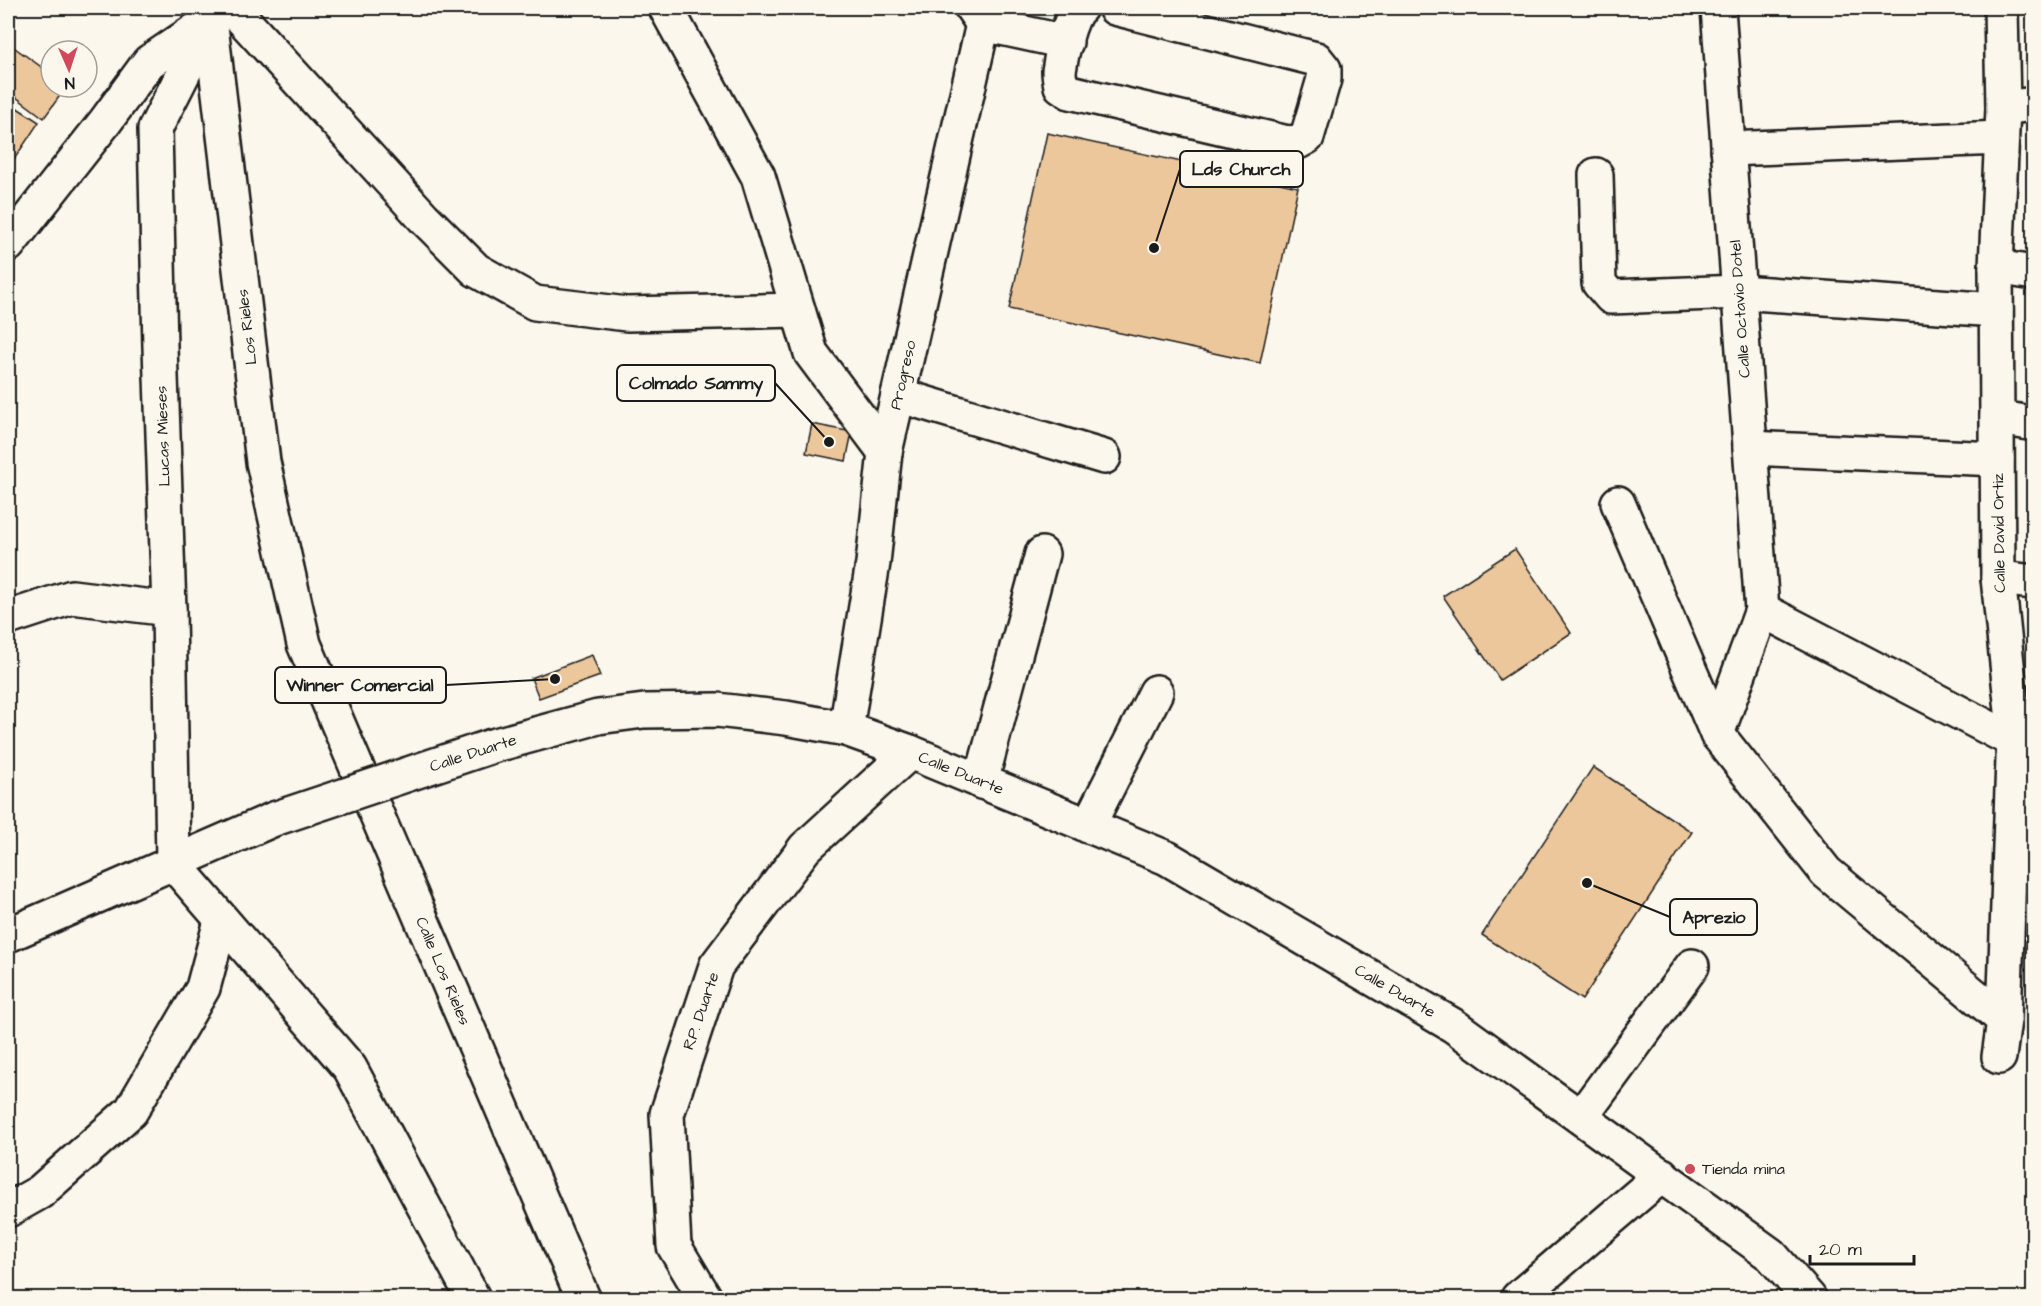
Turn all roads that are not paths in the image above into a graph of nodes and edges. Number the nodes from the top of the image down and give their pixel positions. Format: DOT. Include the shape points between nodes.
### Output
graph roads {
  1 [pos="666,8"];
  2 [pos="1080,8"];
  3 [pos="1115,8"];
  4 [pos="1718,8"];
  5 [pos="2001,8"];
  6 [pos="217,12"];
  7 [pos="981,13"];
  8 [pos="1066,42"];
  9 [pos="2013,117"];
  10 [pos="1728,149"];
  11 [pos="1596,175"];
  12 [pos="8,245"];
  13 [pos="1996,267"];
  14 [pos="2034,273"];
  15 [pos="1739,292"];
  16 [pos="798,310"];
  17 [pos="1996,310"];
  18 [pos="898,395"];
  19 [pos="1997,417"];
  20 [pos="2034,424"];
  21 [pos="1750,448"];
  22 [pos="885,452"];
  23 [pos="1104,457"];
  24 [pos="1997,459"];
  25 [pos="1618,503"];
  26 [pos="1042,554"];
  27 [pos="1998,578"];
  28 [pos="2034,582"];
  29 [pos="169,609"];
  30 [pos="1762,610"];
  31 [pos="8,618"];
  32 [pos="304,644"];
  33 [pos="1156,692"];
  34 [pos="846,729"];
  35 [pos="1717,734"];
  36 [pos="2024,742"];
  37 [pos="910,752"];
  38 [pos="981,782"];
  39 [pos="1088,826"];
  40 [pos="173,863"];
  41 [pos="221,921"];
  42 [pos="8,935"];
  43 [pos="1692,966"];
  44 [pos="2004,1020"];
  45 [pos="1998,1057"];
  46 [pos="1581,1117"];
  47 [pos="1662,1175"];
  48 [pos="8,1210"];
  49 [pos="1799,1295"];
  50 [pos="473,1299"];
  51 [pos="583,1299"];
  52 [pos="705,1299"];
  53 [pos="1518,1299"];
  1 -- 16 [label="street" via="758,176"];
  2 -- 8 [label="street"];
  3 -- 8 [label="street" via="1316,59 1324,69 1324,80 1307,137 1288,143 1070,92 1061,86 1059,74"];
  4 -- 10 [label="street, Calle Octavio Dotel"];
  5 -- 9 [label="street, Calle David Ortiz"];
  6 -- 12 [label="street" via="149,62"];
  6 -- 16 [label="street" via="476,270 535,303 627,314"];
  6 -- 29 [label="street, Lucas Mieses" via="155,129"];
  6 -- 32 [label="street, Los Rieles" via="263,462"];
  7 -- 8 [label="street"];
  7 -- 18 [label="street, Progreso"];
  9 -- 10 [label="street"];
  9 -- 13 [label="street, Calle David Ortiz"];
  10 -- 15 [label="street, Calle Octavio Dotel"];
  11 -- 15 [label="street" via="1599,283 1611,297"];
  13 -- 14 [label="street"];
  13 -- 17 [label="street, Calle David Ortiz"];
  15 -- 17 [label="street"];
  15 -- 21 [label="street, Calle Octavio Dotel"];
  16 -- 22 [label="street" via="812,353"];
  17 -- 19 [label="street, Calle David Ortiz"];
  18 -- 22 [label="street, Progreso"];
  18 -- 23 [label="street"];
  19 -- 20 [label="street"];
  19 -- 24 [label="street, Calle David Ortiz"];
  21 -- 24 [label="street"];
  21 -- 30 [label="street, Calle Octavio Dotel"];
  22 -- 34 [label="street, Progreso" via="873,563"];
  24 -- 27 [label="street, Calle David Ortiz"];
  25 -- 35 [label="street"];
  26 -- 38 [label="street"];
  27 -- 28 [label="street"];
  27 -- 36 [label="street, Calle David Ortiz" via="2014,730"];
  29 -- 31 [label="street" via="72,597"];
  29 -- 40 [label="street, Lucas Mieses"];
  30 -- 35 [label="street"];
  30 -- 36 [label="street"];
  32 -- 51 [label="street, Calle Los Rieles"];
  33 -- 39 [label="street"];
  34 -- 37 [label="street, Calle Duarte"];
  34 -- 40 [label="street, Calle Duarte, bridge" via="717,710 644,711 597,717 492,746 274,819"];
  35 -- 44 [label="street" via="1826,872"];
  36 -- 44 [label="street, Calle David Ortiz"];
  37 -- 38 [label="street, Calle Duarte"];
  37 -- 52 [label="street, RP. Duarte" via="805,848 716,966 667,1114 674,1246"];
  38 -- 39 [label="street, Calle Duarte"];
  39 -- 46 [label="street, Calle Duarte" via="1167,858 1454,1026"];
  40 -- 41 [label="street"];
  40 -- 42 [label="street, Calle Duarte"];
  41 -- 48 [label="street" via="203,988 131,1111 40,1192"];
  41 -- 50 [label="street" via="350,1068"];
  43 -- 46 [label="street"];
  44 -- 45 [label="street, Calle David Ortiz"];
  46 -- 47 [label="street, Calle Duarte"];
  47 -- 49 [label="street, Calle Duarte" via="1771,1255"];
  47 -- 53 [label="street"];
}
